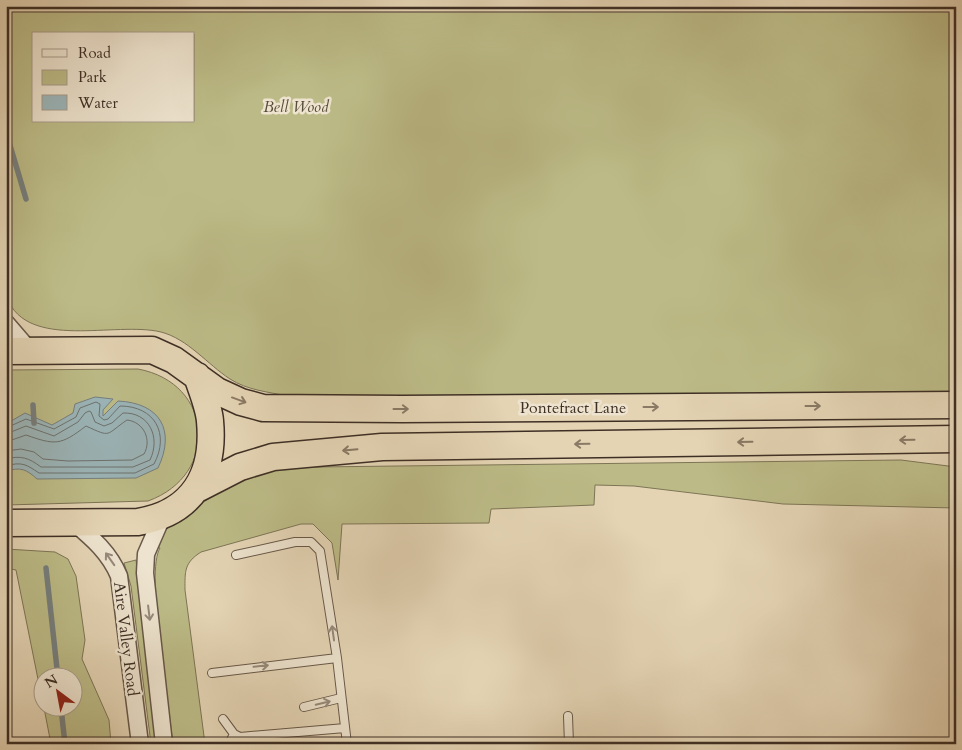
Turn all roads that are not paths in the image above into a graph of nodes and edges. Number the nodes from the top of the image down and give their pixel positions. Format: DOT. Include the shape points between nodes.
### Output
graph roads {
  1 [pos="6,323"];
  2 [pos="18,351"];
  3 [pos="197,376"];
  4 [pos="956,404"];
  5 [pos="956,439"];
  6 [pos="199,488"];
  7 [pos="163,515"];
  8 [pos="73,522"];
  9 [pos="6,523"];
  10 [pos="236,556"];
  11 [pos="337,658"];
  12 [pos="212,673"];
  13 [pos="341,698"];
  14 [pos="304,707"];
  15 [pos="568,716"];
  16 [pos="223,719"];
  17 [pos="345,728"];
  18 [pos="234,734"];
  19 [pos="271,735"];
  20 [pos="140,744"];
  21 [pos="164,744"];
  22 [pos="229,744"];
  23 [pos="271,744"];
  24 [pos="347,744"];
  25 [pos="569,744"];
  1 -- 2 [label="street"];
  2 -- 3 [label="highway, Pontefract Lane" via="152,350"];
  3 -- 4 [label="highway, Pontefract Lane, one-way" via="217,391 263,408"];
  3 -- 6 [label="highway" via="210,420 210,455"];
  5 -- 6 [label="highway, one-way" via="382,447 273,457 240,467"];
  6 -- 7 [label="highway"];
  7 -- 8 [label="highway" via="138,522"];
  7 -- 21 [label="street, Aire Valley Road, one-way" via="146,554 145,573"];
  8 -- 9 [label="highway"];
  20 -- 8 [label="street, Aire Valley Road, one-way" via="119,576 99,544"];
  11 -- 10 [label="lane, one-way" via="320,551 311,542 295,542"];
  12 -- 11 [label="lane, one-way"];
  11 -- 13 [label="lane"];
  14 -- 13 [label="lane, one-way"];
  13 -- 17 [label="lane"];
  15 -- 25 [label="lane"];
  16 -- 18 [label="lane"];
  17 -- 19 [label="lane"];
  17 -- 24 [label="lane"];
  18 -- 19 [label="lane" via="240,737"];
  18 -- 22 [label="lane"];
  19 -- 23 [label="lane"];
}
